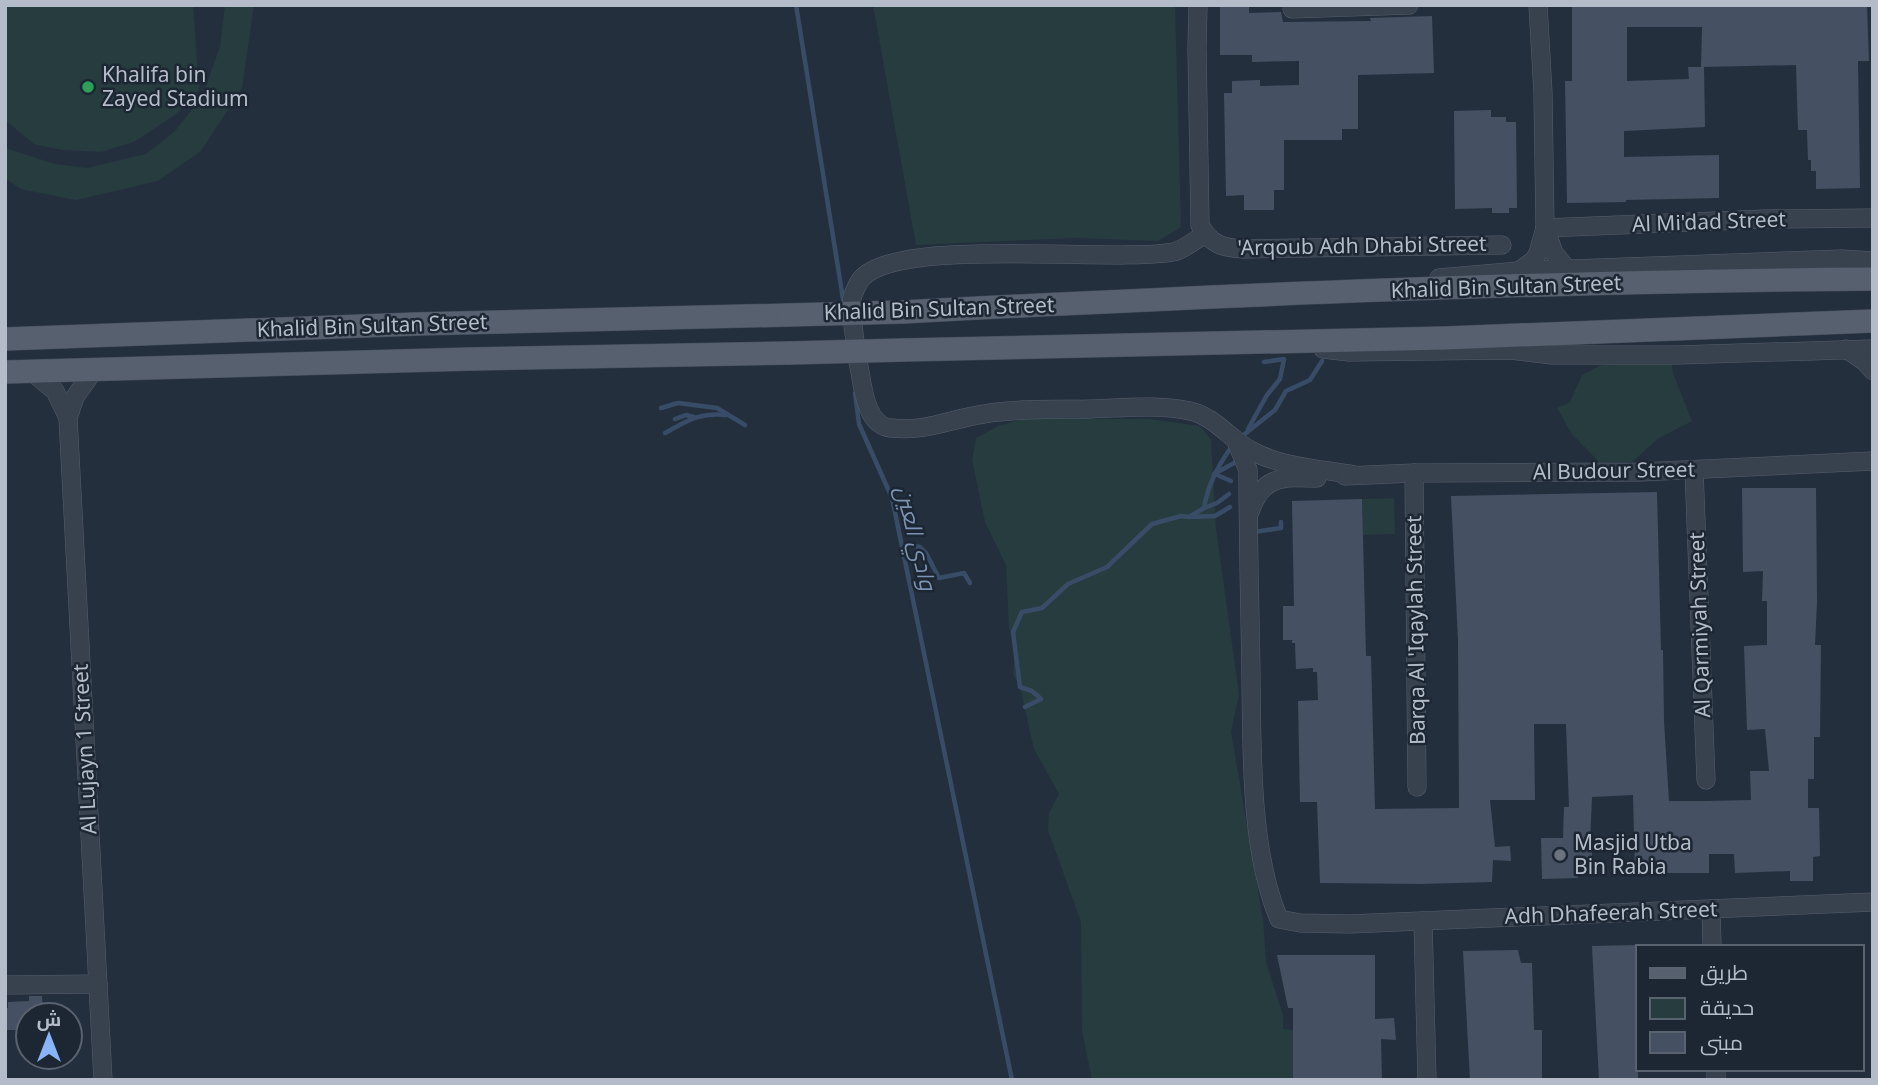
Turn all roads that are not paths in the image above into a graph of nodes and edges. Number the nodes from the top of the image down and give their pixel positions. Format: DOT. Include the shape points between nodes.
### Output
graph roads {
  1 [pos="1199,5"];
  2 [pos="1409,5"];
  3 [pos="1538,5"];
  4 [pos="1292,9"];
  5 [pos="1873,218"];
  6 [pos="1545,228"];
  7 [pos="1205,234"];
  8 [pos="1502,245"];
  9 [pos="1873,261"];
  10 [pos="1567,269"];
  11 [pos="1519,271"];
  12 [pos="1873,279"];
  13 [pos="1259,293"];
  14 [pos="1873,321"];
  15 [pos="5,339"];
  16 [pos="1257,341"];
  17 [pos="1846,349"];
  18 [pos="1873,349"];
  19 [pos="94,370"];
  20 [pos="1873,371"];
  21 [pos="5,372"];
  22 [pos="32,372"];
  23 [pos="68,418"];
  24 [pos="1236,441"];
  25 [pos="1873,461"];
  26 [pos="1289,463"];
  27 [pos="1694,470"];
  28 [pos="1414,473"];
  29 [pos="1354,475"];
  30 [pos="1248,488"];
  31 [pos="1248,517"];
  32 [pos="1706,780"];
  33 [pos="1417,787"];
  34 [pos="1873,902"];
  35 [pos="1711,909"];
  36 [pos="1423,921"];
  37 [pos="1712,945"];
  38 [pos="5,985"];
  39 [pos="98,985"];
  40 [pos="103,1080"];
  41 [pos="1427,1080"];
  1 -- 7 [label="street" via="1200,225"];
  2 -- 4 [label="street"];
  3 -- 6 [label="street"];
  5 -- 6 [label="street, Al Mi'dad Street"];
  6 -- 10 [label="street" via="1554,253"];
  6 -- 11 [label="street" via="1538,253"];
  7 -- 8 [label="street, 'Arqoub Adh Dhabi Street" via="1214,244 1244,249"];
  7 -- 24 [label="street" via="1176,251 1131,256 973,254 881,265 861,279 852,298 859,369 871,414 885,428 922,429 999,411 1156,408 1192,411"];
  9 -- 10 [label="street"];
  10 -- 11 [label="street"];
  11 -- 13 [label="street" via="1313,284"];
  12 -- 13 [label="main road, Khalid Bin Sultan Street"];
  13 -- 15 [label="main road, Khalid Bin Sultan Street, bridge" via="902,312"];
  14 -- 16 [label="main road, Khalid Bin Sultan Street"];
  16 -- 17 [label="street" via="1349,352 1511,350 1552,355"];
  16 -- 19 [label="main road, Khalid Bin Sultan Street, bridge"];
  17 -- 18 [label="street"];
  17 -- 20 [label="street"];
  19 -- 22 [label="main road, Khalid Bin Sultan Street"];
  19 -- 23 [label="street, Al Lujayn 1 Street" via="75,397"];
  21 -- 22 [label="main road, Khalid Bin Sultan Street"];
  22 -- 23 [label="street, Al Lujayn 1 Street" via="55,391"];
  23 -- 39 [label="street, Al Lujayn 1 Street"];
  24 -- 26 [label="street" via="1270,459"];
  24 -- 30 [label="street" via="1246,462"];
  25 -- 27 [label="street, Al Budour Street"];
  26 -- 29 [label="street"];
  26 -- 30 [label="street" via="1262,468"];
  27 -- 28 [label="street, Al Budour Street"];
  27 -- 32 [label="street, Al Qarmiyah Street"];
  28 -- 29 [label="street, Al Budour Street"];
  28 -- 33 [label="street, Barqa Al 'Iqaylah Street"];
  29 -- 31 [label="street" via="1279,478 1258,495"];
  30 -- 31 [label="street"];
  31 -- 36 [label="street, Adh Dhafeerah Street" via="1252,745 1264,873 1279,919 1350,924"];
  34 -- 35 [label="street, Adh Dhafeerah Street"];
  35 -- 36 [label="street, Adh Dhafeerah Street"];
  35 -- 37 [label="street"];
  36 -- 41 [label="street"];
  38 -- 39 [label="street"];
  39 -- 40 [label="street, Al Lujayn 1 Street"];
}
